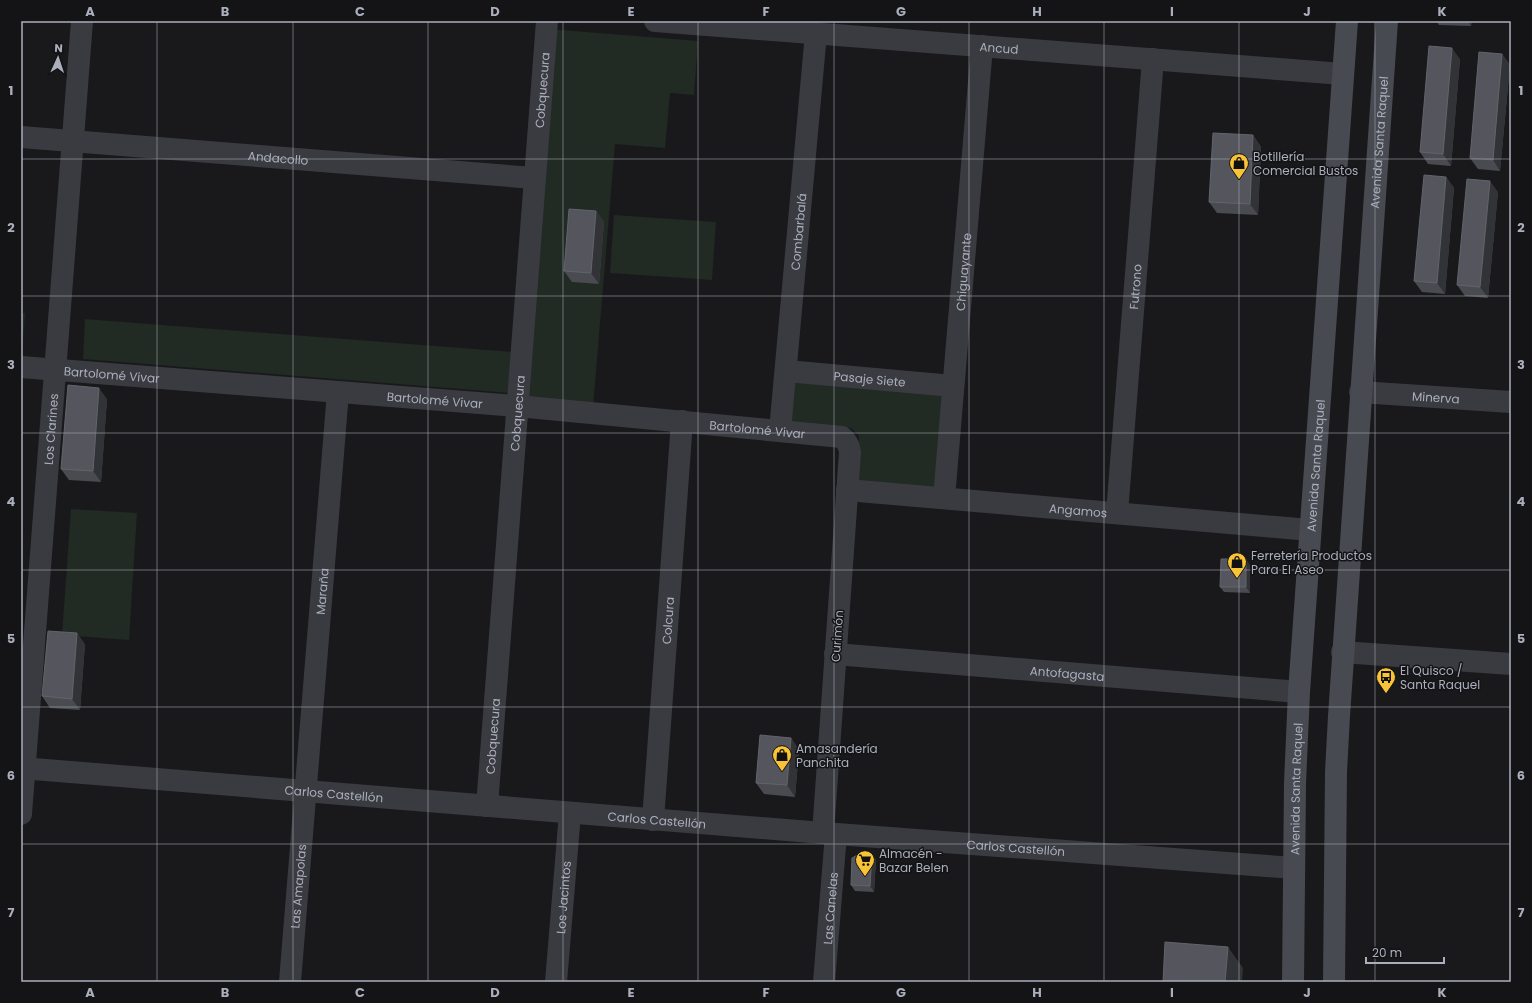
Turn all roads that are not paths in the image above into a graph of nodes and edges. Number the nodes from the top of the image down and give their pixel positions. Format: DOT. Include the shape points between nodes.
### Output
graph roads {
  1 [pos="82,21"];
  2 [pos="547,21"];
  3 [pos="655,21"];
  4 [pos="1347,21"];
  5 [pos="1386,21"];
  6 [pos="816,33"];
  7 [pos="982,46"];
  8 [pos="1154,59"];
  9 [pos="1343,74"];
  10 [pos="21,137"];
  11 [pos="73,142"];
  12 [pos="534,178"];
  13 [pos="21,367"];
  14 [pos="56,370"];
  15 [pos="786,371"];
  16 [pos="953,386"];
  17 [pos="338,392"];
  18 [pos="1360,392"];
  19 [pos="1511,402"];
  20 [pos="517,406"];
  21 [pos="682,421"];
  22 [pos="780,431"];
  23 [pos="846,440"];
  24 [pos="847,490"];
  25 [pos="944,498"];
  26 [pos="1117,513"];
  27 [pos="1310,530"];
  28 [pos="1342,652"];
  29 [pos="835,654"];
  30 [pos="1511,664"];
  31 [pos="1299,692"];
  32 [pos="23,768"];
  33 [pos="306,791"];
  34 [pos="486,806"];
  35 [pos="570,813"];
  36 [pos="21,814"];
  37 [pos="653,820"];
  38 [pos="830,834"];
  39 [pos="1294,868"];
  40 [pos="290,982"];
  41 [pos="556,982"];
  42 [pos="824,982"];
  43 [pos="1293,982"];
  44 [pos="1334,982"];
  1 -- 11 [label="street, Los Clarines"];
  2 -- 12 [label="street, Cobquecura"];
  3 -- 6 [label="street, Ancud"];
  4 -- 9 [label="main road, Avenida Santa Raquel"];
  5 -- 18 [label="main road, Avenida Santa Raquel"];
  6 -- 7 [label="street, Ancud"];
  6 -- 15 [label="street, Combarbalá"];
  7 -- 8 [label="street, Ancud"];
  7 -- 16 [label="street, Chiguayante"];
  8 -- 9 [label="street, Ancud"];
  8 -- 26 [label="street, Futrono"];
  9 -- 27 [label="main road, Avenida Santa Raquel"];
  10 -- 11 [label="street, Andacollo"];
  11 -- 12 [label="street, Andacollo"];
  11 -- 14 [label="street, Los Clarines"];
  12 -- 20 [label="street, Cobquecura"];
  13 -- 14 [label="street, Bartolomé Vivar"];
  14 -- 17 [label="street, Bartolomé Vivar"];
  14 -- 32 [label="street, Los Clarines"];
  15 -- 16 [label="street, Pasaje Siete"];
  15 -- 22 [label="street, Combarbalá"];
  16 -- 25 [label="street, Chiguayante"];
  17 -- 20 [label="street, Bartolomé Vivar"];
  17 -- 33 [label="street, Maraña"];
  18 -- 19 [label="street, Minerva"];
  18 -- 28 [label="main road, Avenida Santa Raquel"];
  20 -- 21 [label="street, Bartolomé Vivar"];
  20 -- 34 [label="street, Cobquecura"];
  21 -- 22 [label="street, Bartolomé Vivar"];
  21 -- 37 [label="street, Colcura"];
  22 -- 23 [label="street, Bartolomé Vivar" via="836,436"];
  23 -- 24 [label="street, Curimón" via="850,452"];
  24 -- 25 [label="street, Angamos"];
  24 -- 29 [label="street, Curimón"];
  25 -- 26 [label="street, Angamos"];
  26 -- 27 [label="street, Angamos"];
  27 -- 31 [label="main road, Avenida Santa Raquel"];
  28 -- 30 [label="street"];
  28 -- 44 [label="main road, Avenida Santa Raquel" via="1336,772"];
  29 -- 31 [label="street, Antofagasta"];
  29 -- 38 [label="street, Curimón"];
  31 -- 39 [label="main road, Avenida Santa Raquel"];
  32 -- 33 [label="street, Carlos Castellón"];
  32 -- 36 [label="street, Los Clarines"];
  33 -- 34 [label="street, Carlos Castellón"];
  33 -- 40 [label="street, Las Amapolas"];
  34 -- 35 [label="street, Carlos Castellón"];
  35 -- 37 [label="street, Carlos Castellón"];
  35 -- 41 [label="street, Los Jacintos"];
  37 -- 38 [label="street, Carlos Castellón"];
  38 -- 39 [label="street, Carlos Castellón"];
  38 -- 42 [label="street, Las Canelas"];
  39 -- 43 [label="main road, Avenida Santa Raquel"];
}
